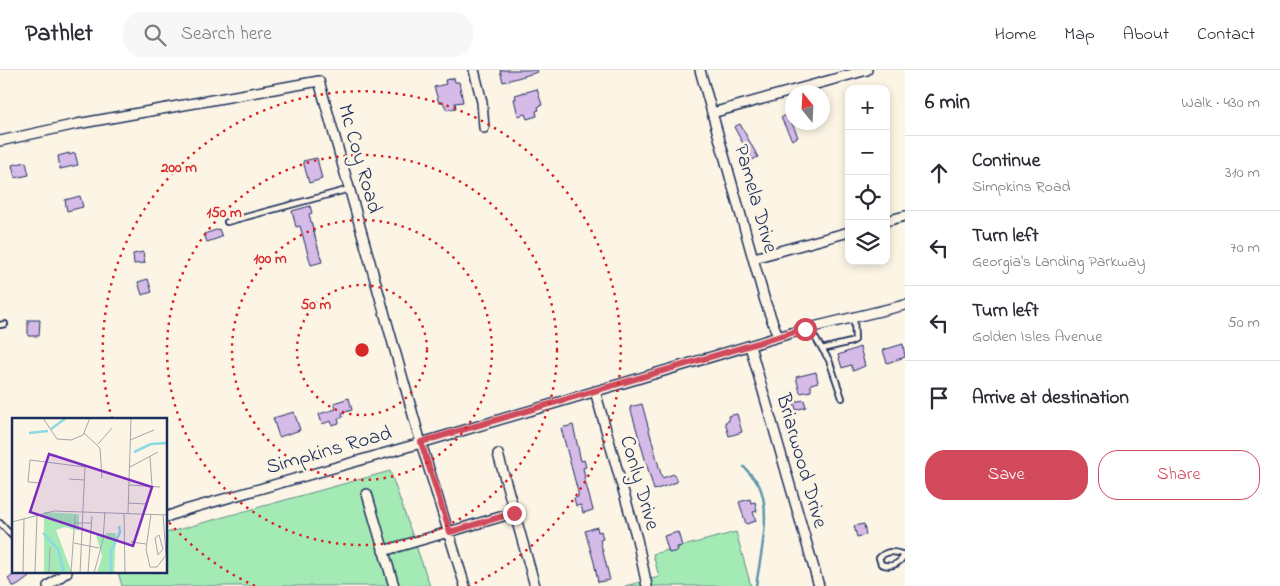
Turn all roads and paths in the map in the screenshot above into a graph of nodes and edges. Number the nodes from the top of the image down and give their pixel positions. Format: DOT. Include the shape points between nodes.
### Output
graph roads {
  1 [pos="474,70"];
  2 [pos="700,70"];
  3 [pos="867,70"];
  4 [pos="712,114"];
  5 [pos="484,128"];
  6 [pos="0,141"];
  7 [pos="350,189"];
  8 [pos="905,216"];
  9 [pos="890,220"];
  10 [pos="227,222"];
  11 [pos="845,233"];
  12 [pos="754,258"];
  13 [pos="905,305"];
  14 [pos="854,317"];
  15 [pos="809,328"];
  16 [pos="778,337"];
  17 [pos="750,346"];
  18 [pos="822,349"];
  19 [pos="595,391"];
  20 [pos="842,398"];
  21 [pos="421,442"];
  22 [pos="498,454"];
  23 [pos="367,494"];
  24 [pos="514,513"];
  25 [pos="168,516"];
  26 [pos="0,523"];
  27 [pos="450,532"];
  28 [pos="12,536"];
  29 [pos="384,551"];
  30 [pos="904,555"];
  31 [pos="60,577"];
  32 [pos="48,586"];
  33 [pos="394,586"];
  34 [pos="465,586"];
  35 [pos="535,586"];
  36 [pos="647,586"];
  37 [pos="819,586"];
  1 -- 5 [label="street"];
  2 -- 4 [label="street, Pamela Drive"];
  3 -- 4 [label="street"];
  4 -- 12 [label="street, Pamela Drive"];
  6 -- 7 [label="street, Mc Coy Road" via="319,81"];
  7 -- 10 [label="lane"];
  7 -- 21 [label="street, Mc Coy Road"];
  8 -- 9 [label="street"];
  11 -- 12 [label="street"];
  12 -- 16 [label="street, Pamela Drive"];
  13 -- 14 [label="street, Simpkins Road"];
  14 -- 15 [label="street, Simpkins Road"];
  14 -- 18 [label="lane" via="855,340"];
  15 -- 16 [label="street, Simpkins Road"];
  15 -- 18 [label="lane"];
  16 -- 17 [label="street, Simpkins Road"];
  17 -- 19 [label="street, Simpkins Road"];
  17 -- 37 [label="street, Briarwood Drive"];
  18 -- 20 [label="lane"];
  19 -- 21 [label="street, Simpkins Road"];
  19 -- 36 [label="street, Conly Drive"];
  21 -- 25 [label="street, Simpkins Road"];
  21 -- 27 [label="street, Mc Coy Road"];
  22 -- 24 [label="street"];
  23 -- 29 [label="street"];
  24 -- 27 [label="street"];
  24 -- 35 [label="street"];
  26 -- 28 [label="lane"];
  27 -- 29 [label="street"];
  27 -- 34 [label="street, Mc Coy Road"];
  29 -- 33 [label="street"];
  30 -- 30 [label="lane" via="892,551 883,553 879,558 881,564 893,565"];
  31 -- 32 [label="street"];
}
